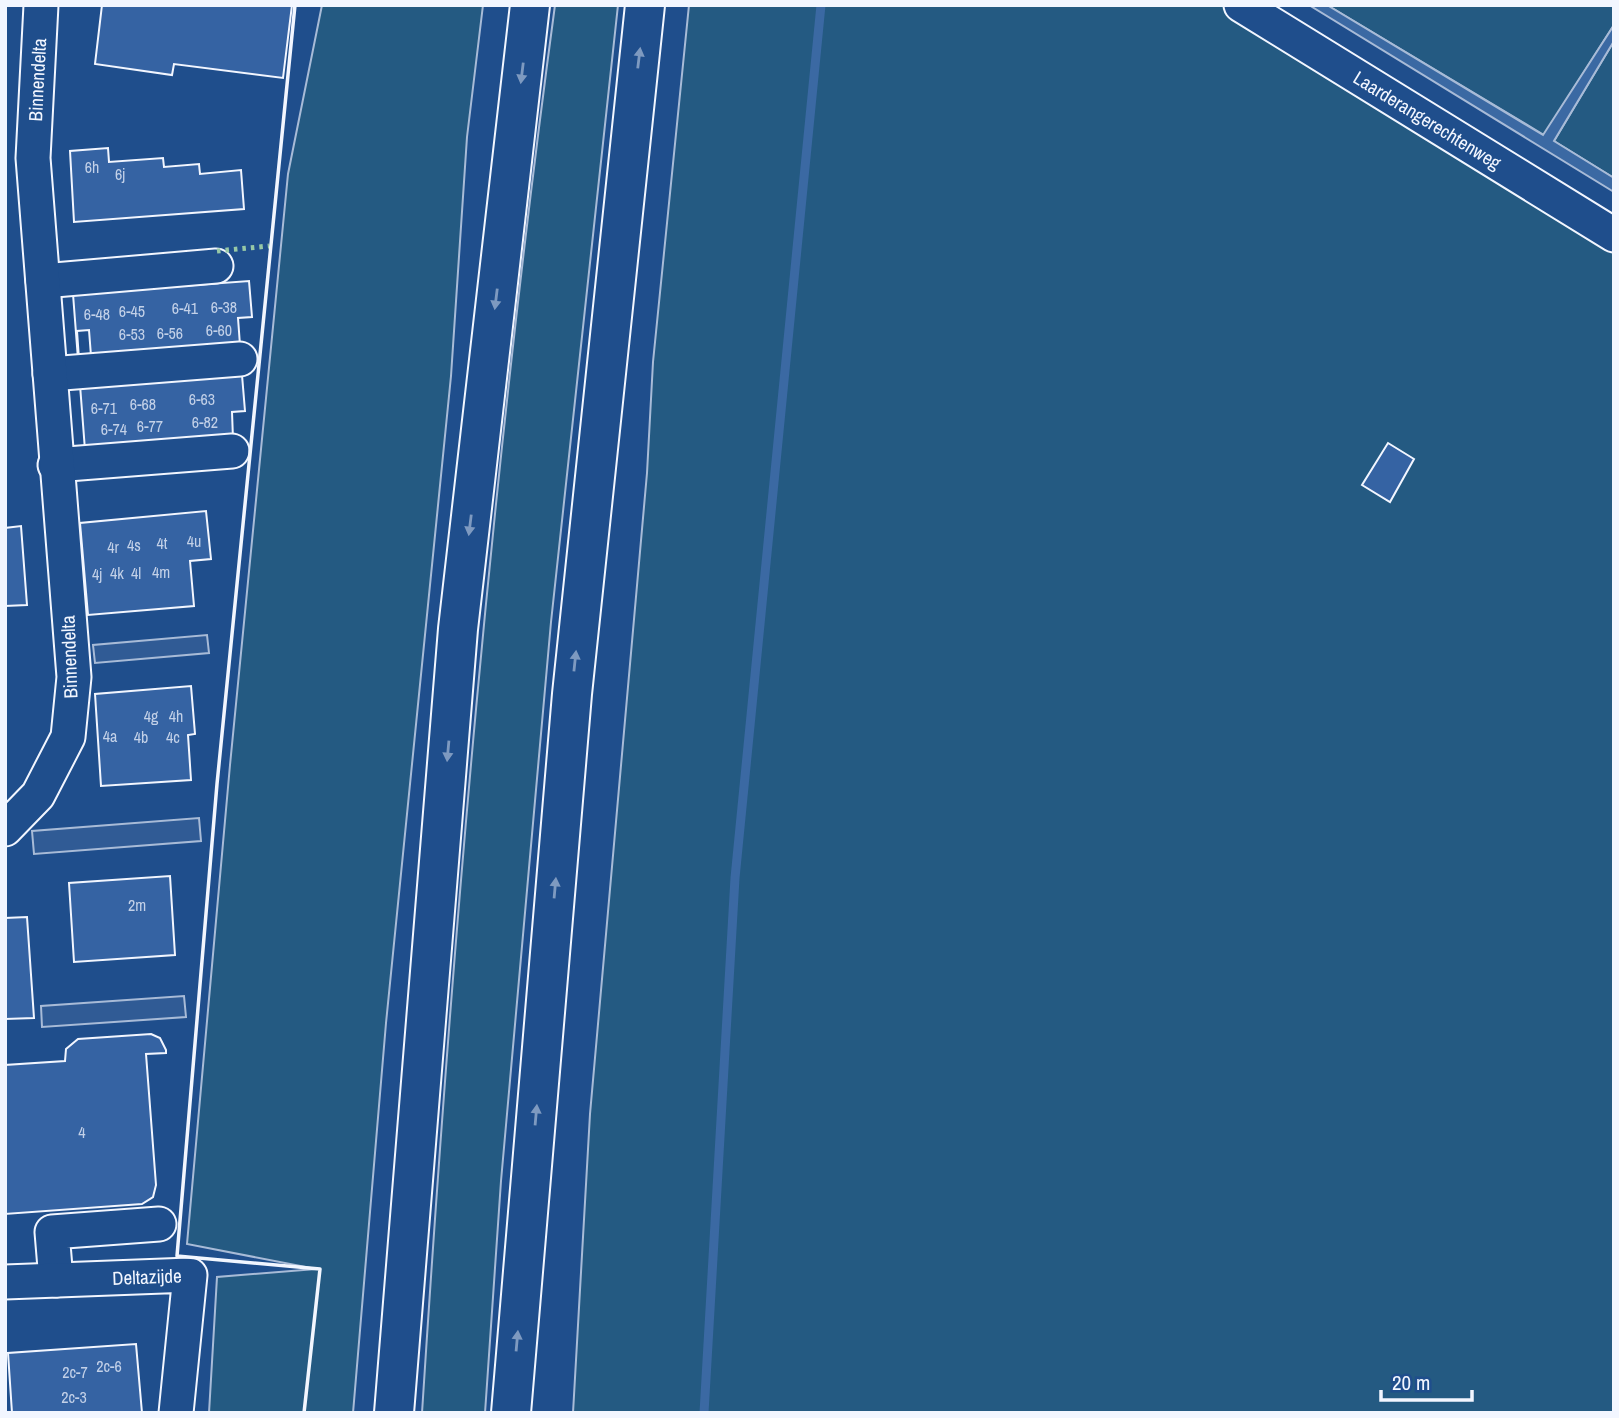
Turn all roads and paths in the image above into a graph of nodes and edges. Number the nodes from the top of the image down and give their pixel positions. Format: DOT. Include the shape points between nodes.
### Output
graph roads {
  1 [pos="41,5"];
  2 [pos="530,5"];
  3 [pos="645,5"];
  4 [pos="1241,5"];
  5 [pos="1614,235"];
  6 [pos="216,266"];
  7 [pos="43,281"];
  8 [pos="240,359"];
  9 [pos="50,374"];
  10 [pos="232,451"];
  11 [pos="55,464"];
  12 [pos="5,829"];
  13 [pos="159,1224"];
  14 [pos="56,1280"];
  15 [pos="5,1282"];
  16 [pos="511,1412"];
  17 [pos="176,1413"];
  18 [pos="394,1413"];
  1 -- 7 [label="street, Binnendelta" via="33,158"];
  2 -- 18 [label="highway, one-way" via="458,629"];
  16 -- 3 [label="highway, one-way" via="572,694"];
  4 -- 5 [label="street, Laarderangerechtenweg"];
  6 -- 7 [label="street"];
  7 -- 9 [label="street, Binnendelta"];
  8 -- 9 [label="street"];
  9 -- 11 [label="street, Binnendelta"];
  10 -- 11 [label="street"];
  11 -- 12 [label="street, Binnendelta" via="74,677 68,737 38,795"];
  13 -- 14 [label="street" via="52,1232"];
  14 -- 15 [label="street, Deltazijde"];
  14 -- 17 [label="street, Deltazijde" via="190,1275"];
}
